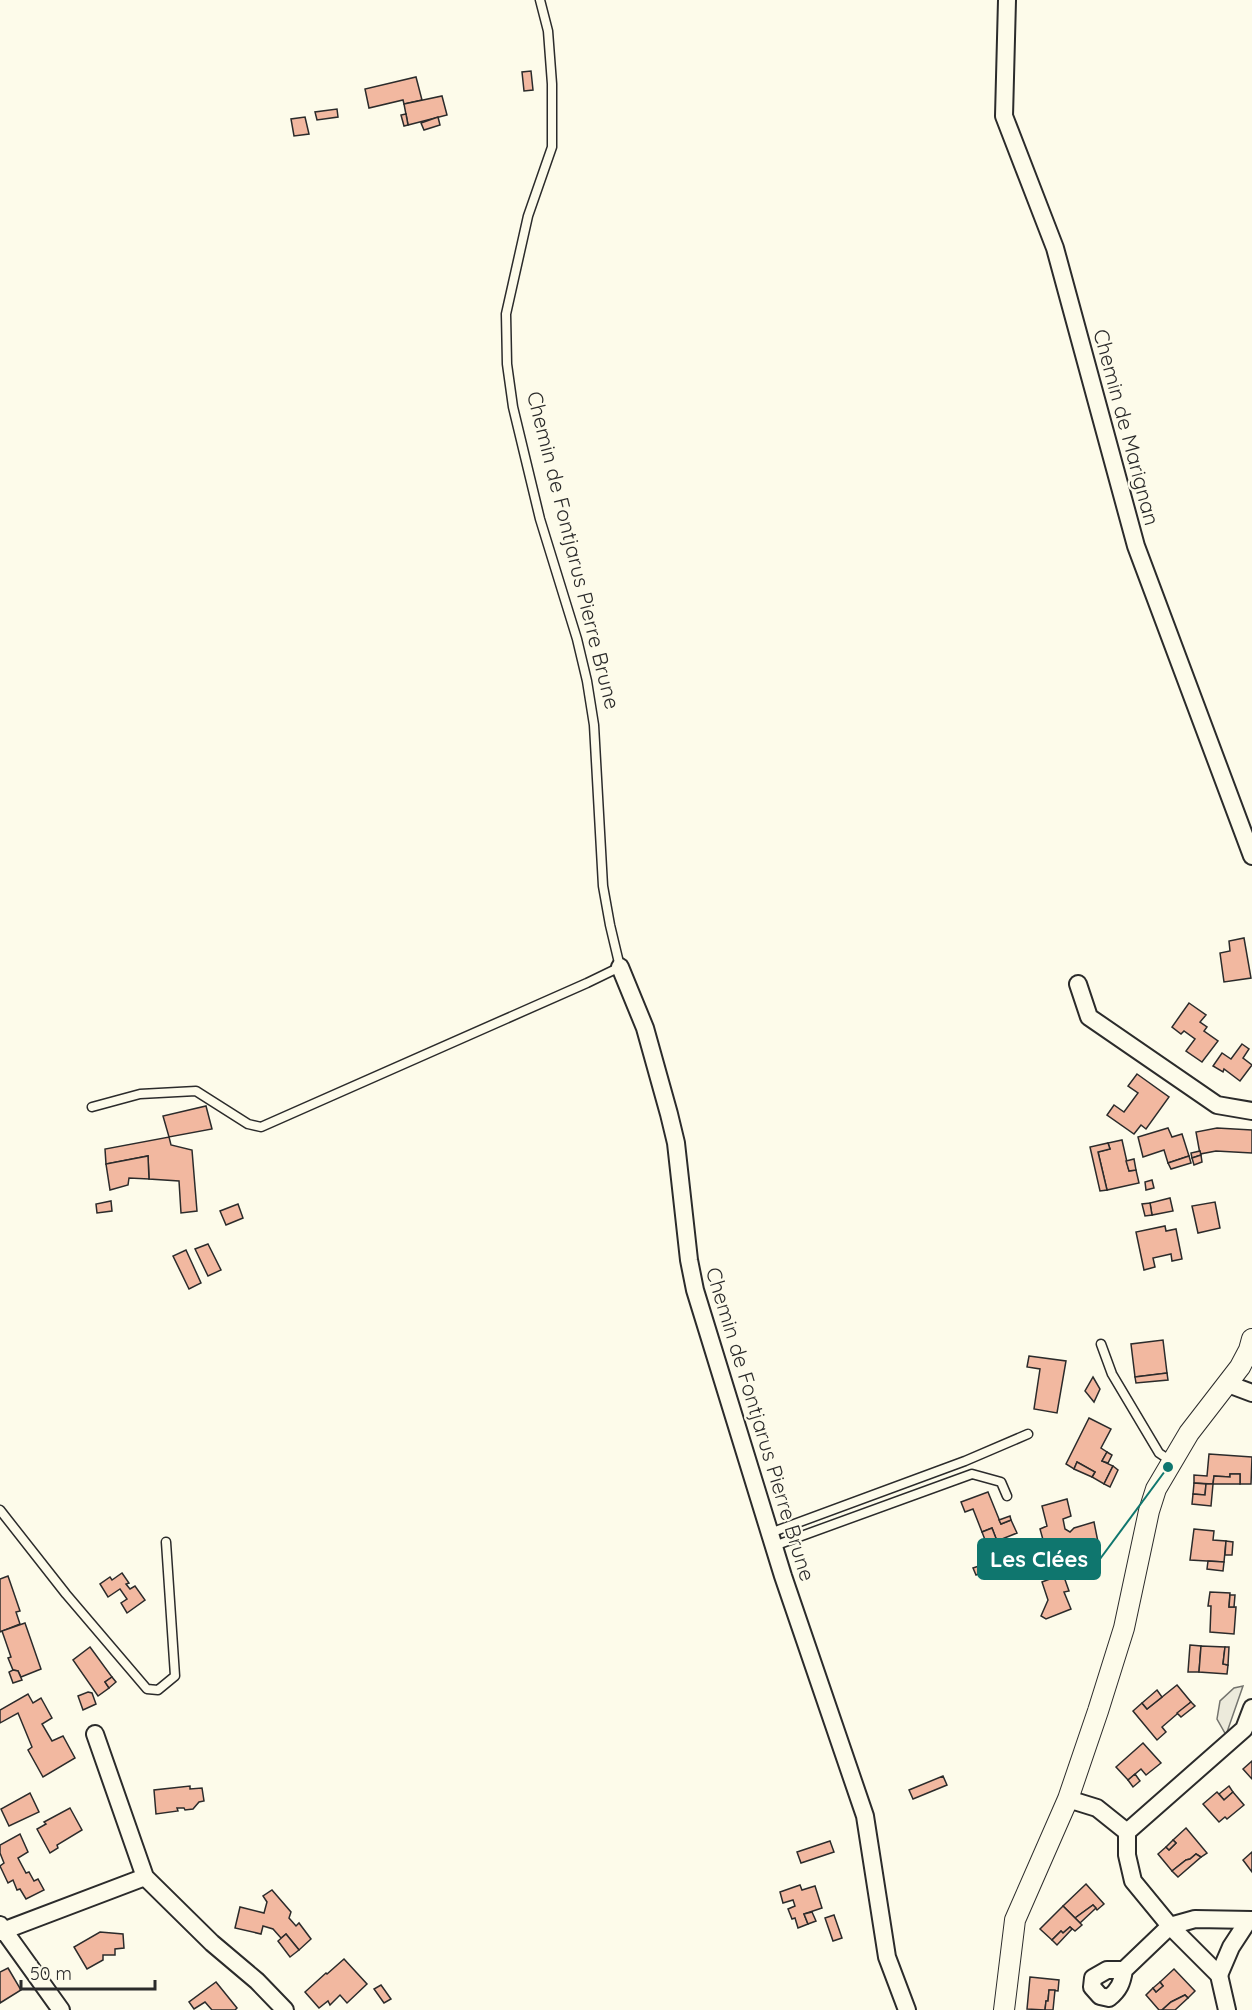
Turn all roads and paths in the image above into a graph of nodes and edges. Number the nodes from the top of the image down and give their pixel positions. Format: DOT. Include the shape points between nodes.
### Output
graph roads {
  1 [pos="540,0"];
  2 [pos="1007,0"];
  3 [pos="1252,856"];
  4 [pos="620,967"];
  5 [pos="1078,984"];
  6 [pos="92,1107"];
  7 [pos="1252,1111"];
  8 [pos="1101,1344"];
  9 [pos="1251,1347"];
  10 [pos="1228,1384"];
  11 [pos="1252,1393"];
  12 [pos="1028,1434"];
  13 [pos="1171,1461"];
  14 [pos="1007,1496"];
  15 [pos="0,1510"];
  16 [pos="772,1539"];
  17 [pos="166,1542"];
  18 [pos="1252,1708"];
  19 [pos="95,1734"];
  20 [pos="1068,1799"];
  21 [pos="1127,1832"];
  22 [pos="146,1877"];
  23 [pos="1250,1921"];
  24 [pos="1170,1926"];
  25 [pos="1,1929"];
  26 [pos="1124,1970"];
  27 [pos="1219,1975"];
  28 [pos="61,2010"];
  29 [pos="285,2010"];
  30 [pos="907,2010"];
  31 [pos="1004,2010"];
  32 [pos="1227,2010"];
  1 -- 4 [label="lane, Chemin de Fontjarus Pierre Brune" via="548,31 552,147 528,216 506,314 507,364 537,508 587,681 594,725 603,886"];
  2 -- 3 [label="street, Chemin de Marignan" via="1004,116 1055,248 1136,546"];
  4 -- 6 [label="lane" via="261,1128 196,1091 140,1094"];
  4 -- 16 [label="street, Chemin de Fontjarus Pierre Brune" via="645,1028 676,1143 695,1290"];
  5 -- 7 [label="street" via="1089,1017 1217,1106"];
  8 -- 13 [label="lane" via="1112,1374 1153,1443"];
  9 -- 10 [label="street"];
  10 -- 11 [label="street"];
  10 -- 13 [label="street"];
  12 -- 16 [label="lane"];
  13 -- 20 [label="street" via="1149,1511 1124,1628"];
  14 -- 16 [label="lane" via="1001,1482 972,1474"];
  15 -- 17 [label="lane" via="147,1689 158,1690 175,1676"];
  16 -- 30 [label="street, Chemin de Fontjarus Pierre Brune" via="865,1816 887,1957"];
  18 -- 21 [label="street" via="1244,1729"];
  19 -- 22 [label="street"];
  20 -- 21 [label="street" via="1097,1808"];
  20 -- 31 [label="street" via="1015,1920"];
  21 -- 24 [label="street" via="1133,1881"];
  22 -- 25 [label="street"];
  22 -- 29 [label="street"];
  23 -- 24 [label="street" via="1195,1919"];
  23 -- 27 [label="street" via="1231,1947"];
  24 -- 26 [label="street"];
  24 -- 27 [label="street"];
  25 -- 28 [label="street"];
  27 -- 32 [label="street"];
}
